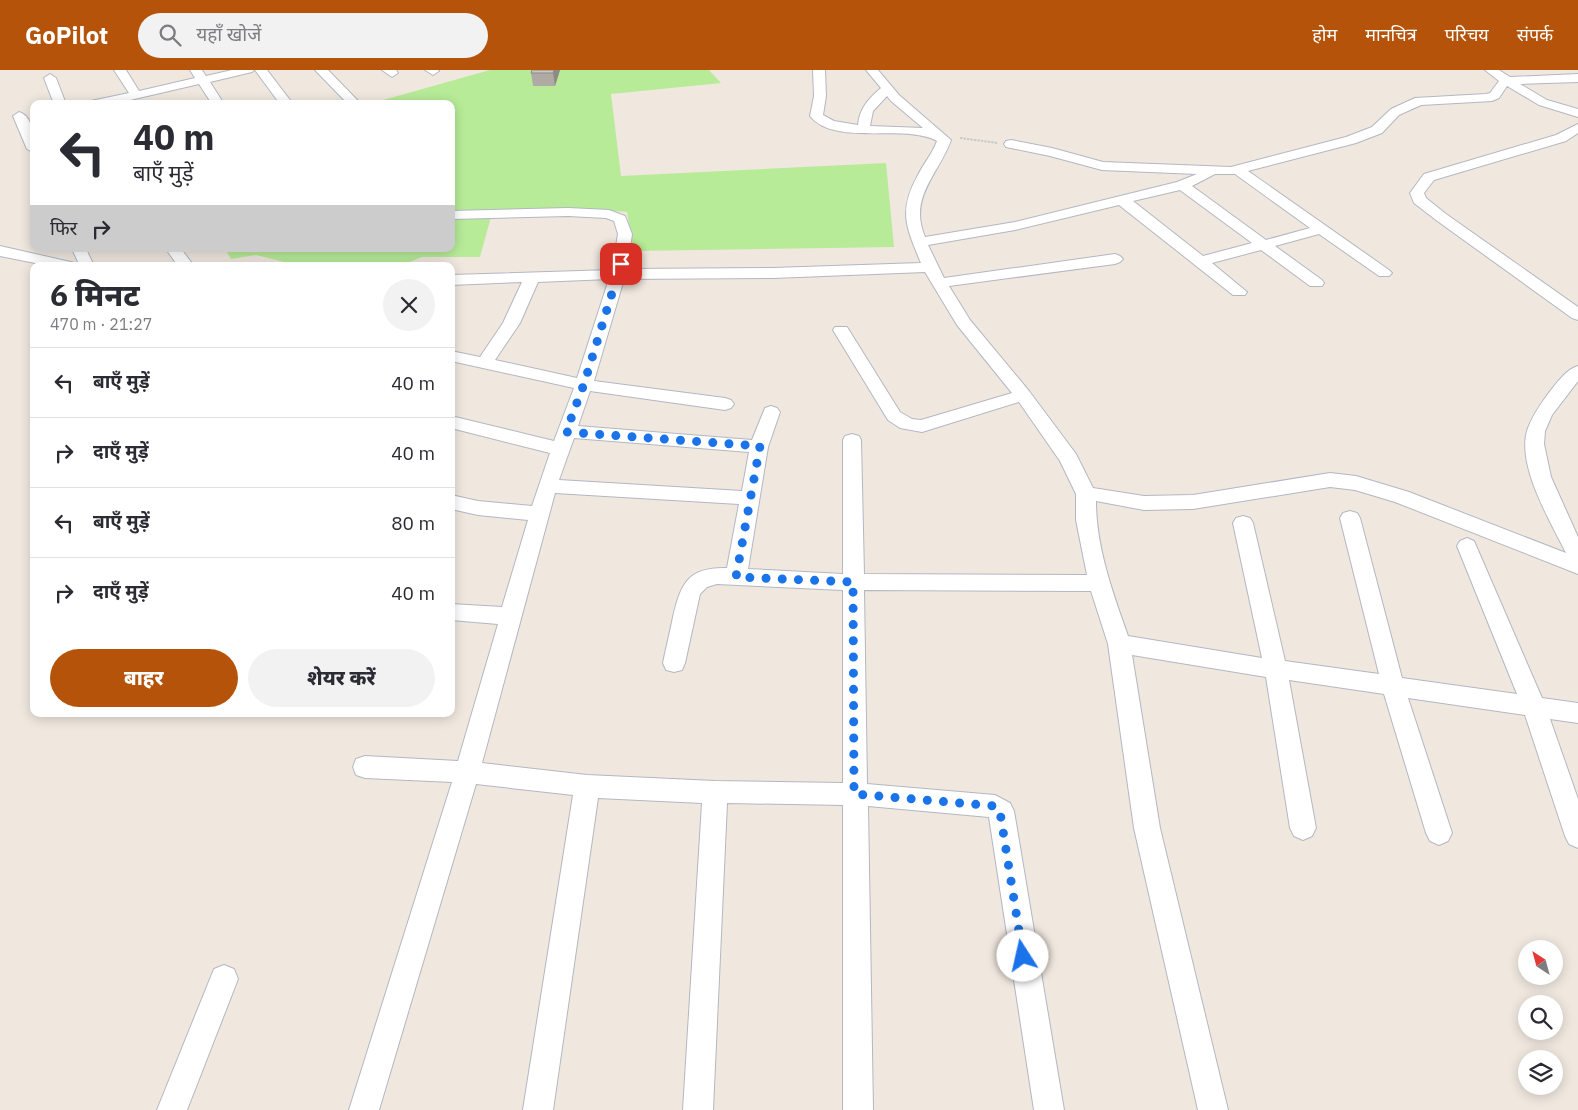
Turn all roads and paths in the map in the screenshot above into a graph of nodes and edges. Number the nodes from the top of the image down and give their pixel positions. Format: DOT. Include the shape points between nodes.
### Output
graph roads {
  1 [pos="120,70"];
  2 [pos="248,70"];
  3 [pos="261,70"];
  4 [pos="321,70"];
  5 [pos="819,70"];
  6 [pos="872,70"];
  7 [pos="1491,70"];
  8 [pos="199,75"];
  9 [pos="50,78"];
  10 [pos="1578,78"];
  11 [pos="1508,81"];
  12 [pos="887,89"];
  13 [pos="136,95"];
  14 [pos="58,100"];
  15 [pos="114,100"];
  16 [pos="215,100"];
  17 [pos="284,100"];
  18 [pos="351,100"];
  19 [pos="1578,113"];
  20 [pos="30,115"];
  21 [pos="1578,128"];
  22 [pos="864,129"];
  23 [pos="939,134"];
  24 [pos="30,143"];
  25 [pos="1011,144"];
  26 [pos="1238,170"];
  27 [pos="1212,171"];
  28 [pos="1182,185"];
  29 [pos="1122,200"];
  30 [pos="455,215"];
  31 [pos="1322,229"];
  32 [pos="919,242"];
  33 [pos="1265,244"];
  34 [pos="0,251"];
  35 [pos="1115,260"];
  36 [pos="51,262"];
  37 [pos="1200,262"];
  38 [pos="1384,273"];
  39 [pos="618,274"];
  40 [pos="934,275"];
  41 [pos="531,278"];
  42 [pos="455,280"];
  43 [pos="1316,283"];
  44 [pos="1239,292"];
  45 [pos="1578,315"];
  46 [pos="840,330"];
  47 [pos="455,357"];
  48 [pos="484,363"];
  49 [pos="1578,371"];
  50 [pos="584,384"];
  51 [pos="1023,395"];
  52 [pos="725,404"];
  53 [pos="771,412"];
  54 [pos="455,423"];
  55 [pos="562,440"];
  56 [pos="852,440"];
  57 [pos="760,446"];
  58 [pos="547,486"];
  59 [pos="1086,494"];
  60 [pos="750,498"];
  61 [pos="455,503"];
  62 [pos="539,514"];
  63 [pos="1350,518"];
  64 [pos="1243,523"];
  65 [pos="1467,546"];
  66 [pos="1578,557"];
  67 [pos="1578,566"];
  68 [pos="736,577"];
  69 [pos="853,582"];
  70 [pos="1099,583"];
  71 [pos="455,612"];
  72 [pos="510,616"];
  73 [pos="1119,644"];
  74 [pos="674,663"];
  75 [pos="1276,669"];
  76 [pos="1393,686"];
  77 [pos="1534,707"];
  78 [pos="1578,713"];
  79 [pos="364,767"];
  80 [pos="467,772"];
  81 [pos="587,786"];
  82 [pos="715,792"];
  83 [pos="854,794"];
  84 [pos="1303,828"];
  85 [pos="1439,833"];
  86 [pos="1578,836"];
  87 [pos="224,979"];
  88 [pos="172,1110"];
  89 [pos="364,1110"];
  90 [pos="538,1110"];
  91 [pos="698,1110"];
  92 [pos="858,1110"];
  93 [pos="1049,1110"];
  94 [pos="1213,1110"];
  1 -- 13 [label="street"];
  2 -- 8 [label="street"];
  3 -- 17 [label="street"];
  4 -- 18 [label="street"];
  5 -- 22 [label="street" via="820,96 816,116 834,125"];
  6 -- 12 [label="street"];
  7 -- 11 [label="street"];
  8 -- 13 [label="street"];
  8 -- 16 [label="street"];
  9 -- 14 [label="street"];
  10 -- 11 [label="street"];
  11 -- 19 [label="street" via="1548,106"];
  11 -- 26 [label="street" via="1488,98 1419,101 1395,112 1376,130 1351,140"];
  12 -- 22 [label="street" via="872,101 865,113"];
  12 -- 23 [label="street"];
  13 -- 15 [label="street"];
  20 -- 24 [label="street" via="14,117"];
  21 -- 45 [label="street" via="1561,138 1429,177 1417,193 1419,200 1441,217"];
  22 -- 23 [label="street"];
  23 -- 25 [label="path"];
  23 -- 32 [label="street" via="944,140 939,154 925,174 913,201 914,228"];
  25 -- 27 [label="street" via="1102,166"];
  26 -- 27 [label="street"];
  26 -- 31 [label="street"];
  27 -- 28 [label="street"];
  28 -- 29 [label="street"];
  28 -- 33 [label="street"];
  29 -- 32 [label="street" via="1006,228"];
  29 -- 37 [label="street"];
  30 -- 39 [label="street" via="609,214 620,219 625,234"];
  31 -- 33 [label="street"];
  31 -- 38 [label="street"];
  32 -- 40 [label="street"];
  33 -- 37 [label="street"];
  33 -- 43 [label="street"];
  34 -- 36 [label="street"];
  35 -- 40 [label="street"];
  37 -- 44 [label="street"];
  39 -- 40 [label="street"];
  39 -- 41 [label="street"];
  39 -- 50 [label="street"];
  40 -- 51 [label="street" via="963,322"];
  41 -- 42 [label="street"];
  41 -- 48 [label="street" via="509,329"];
  46 -- 51 [label="street" via="894,416 909,426 922,426"];
  47 -- 48 [label="street"];
  48 -- 50 [label="street"];
  49 -- 66 [label="street" via="1560,390 1536,431 1535,451 1544,486"];
  50 -- 52 [label="street"];
  50 -- 55 [label="street"];
  51 -- 59 [label="street" via="1068,459"];
  53 -- 57 [label="street"];
  54 -- 55 [label="street"];
  55 -- 57 [label="street"];
  55 -- 58 [label="street"];
  56 -- 69 [label="street"];
  57 -- 60 [label="street"];
  58 -- 60 [label="street"];
  58 -- 62 [label="street"];
  59 -- 67 [label="street" via="1104,494 1144,503 1193,502 1330,480 1356,483 1402,497"];
  59 -- 70 [label="street" via="1086,520"];
  60 -- 68 [label="street"];
  61 -- 62 [label="street"];
  62 -- 72 [label="street"];
  63 -- 76 [label="street"];
  64 -- 75 [label="street"];
  65 -- 77 [label="street"];
  68 -- 69 [label="street"];
  68 -- 74 [label="street" via="717,576 693,585"];
  69 -- 70 [label="street"];
  69 -- 83 [label="street"];
  70 -- 73 [label="street"];
  71 -- 72 [label="street"];
  72 -- 80 [label="street"];
  73 -- 75 [label="street"];
  73 -- 94 [label="street" via="1147,828"];
  75 -- 76 [label="street"];
  75 -- 84 [label="street"];
  76 -- 77 [label="street"];
  76 -- 85 [label="street"];
  77 -- 78 [label="street"];
  77 -- 86 [label="street"];
  79 -- 80 [label="street"];
  80 -- 81 [label="street"];
  80 -- 89 [label="street"];
  81 -- 82 [label="street"];
  81 -- 90 [label="street"];
  82 -- 83 [label="street"];
  82 -- 91 [label="street"];
  83 -- 92 [label="street"];
  83 -- 93 [label="street" via="995,806 1000,812"];
  87 -- 88 [label="street"];
}
